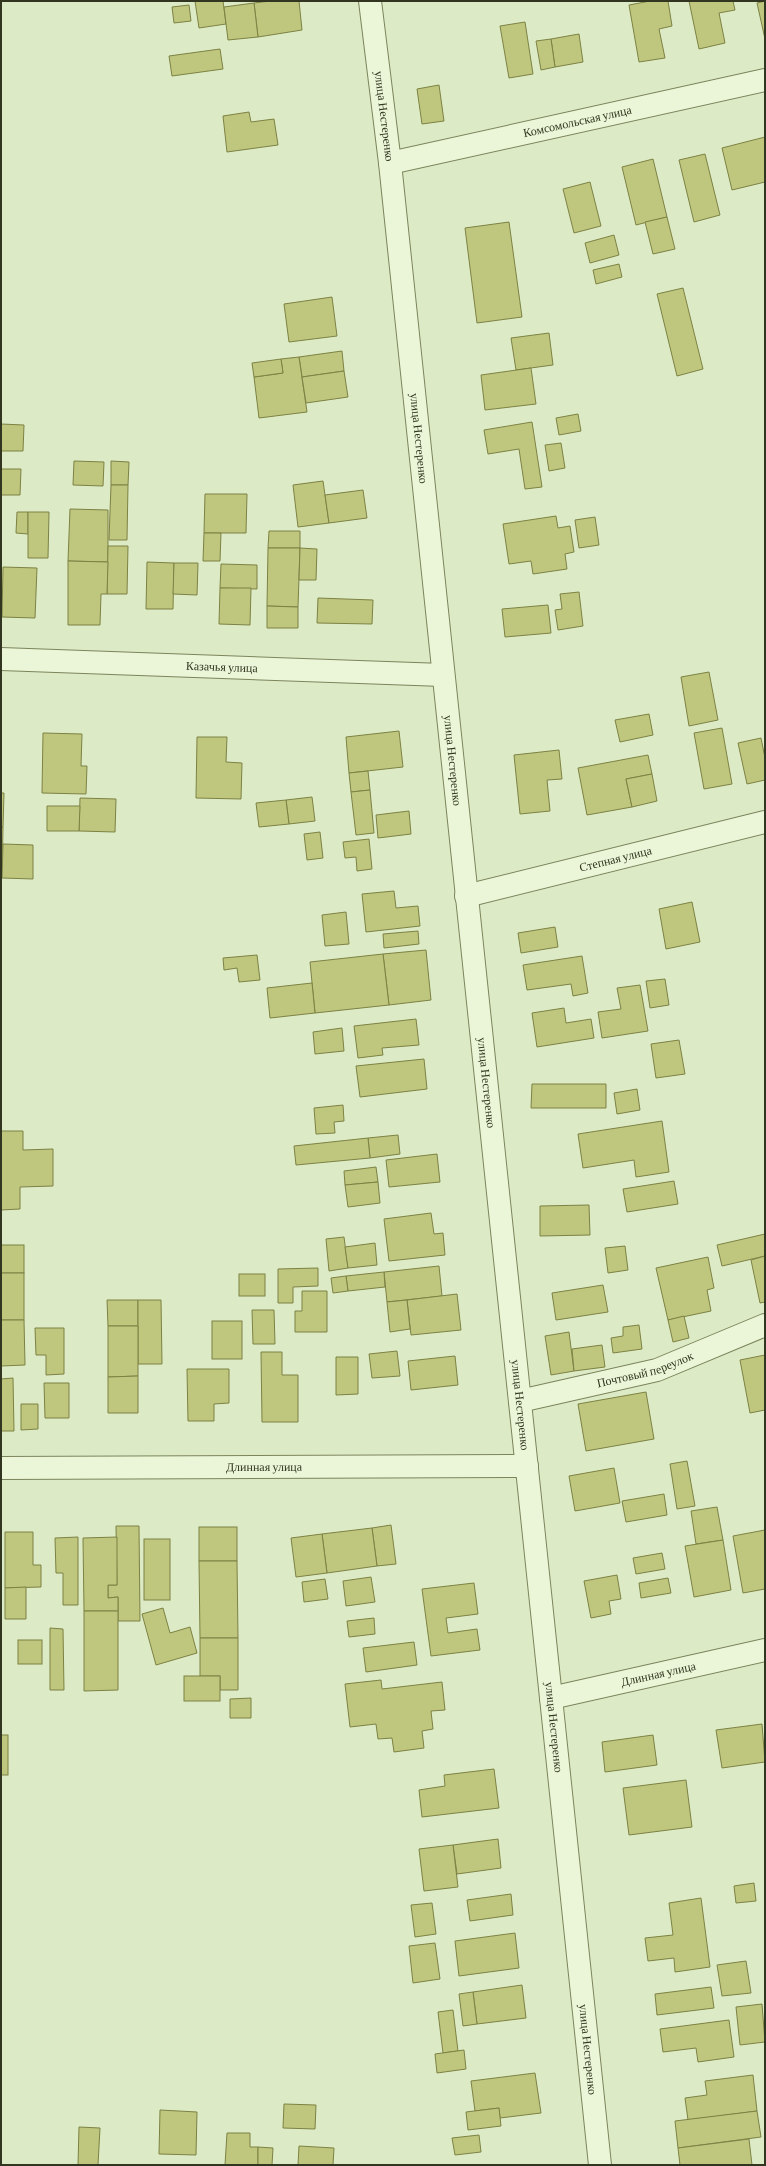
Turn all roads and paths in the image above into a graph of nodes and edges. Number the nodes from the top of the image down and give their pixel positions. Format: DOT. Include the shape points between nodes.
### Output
graph roads {
  1 [pos="370,1"];
  2 [pos="765,80"];
  3 [pos="390,163"];
  4 [pos="1,659"];
  5 [pos="443,675"];
  6 [pos="765,822"];
  7 [pos="466,896"];
  8 [pos="765,1325"];
  9 [pos="520,1401"];
  10 [pos="527,1466"];
  11 [pos="1,1468"];
  12 [pos="765,1650"];
  13 [pos="551,1698"];
  14 [pos="600,2165"];
  1 -- 3 [label="street, улица Нестеренко"];
  2 -- 3 [label="street, Комсомольская улица"];
  3 -- 5 [label="street, улица Нестеренко"];
  4 -- 5 [label="street, Казачья улица"];
  5 -- 7 [label="street, улица Нестеренко"];
  6 -- 7 [label="street, Степная улица"];
  7 -- 9 [label="street, улица Нестеренко"];
  8 -- 9 [label="street, Почтовый переулок" via="657,1370"];
  9 -- 10 [label="street, улица Нестеренко"];
  10 -- 11 [label="street, Длинная улица"];
  10 -- 13 [label="street, улица Нестеренко"];
  12 -- 13 [label="street, Длинная улица"];
  13 -- 14 [label="street, улица Нестеренко"];
}
